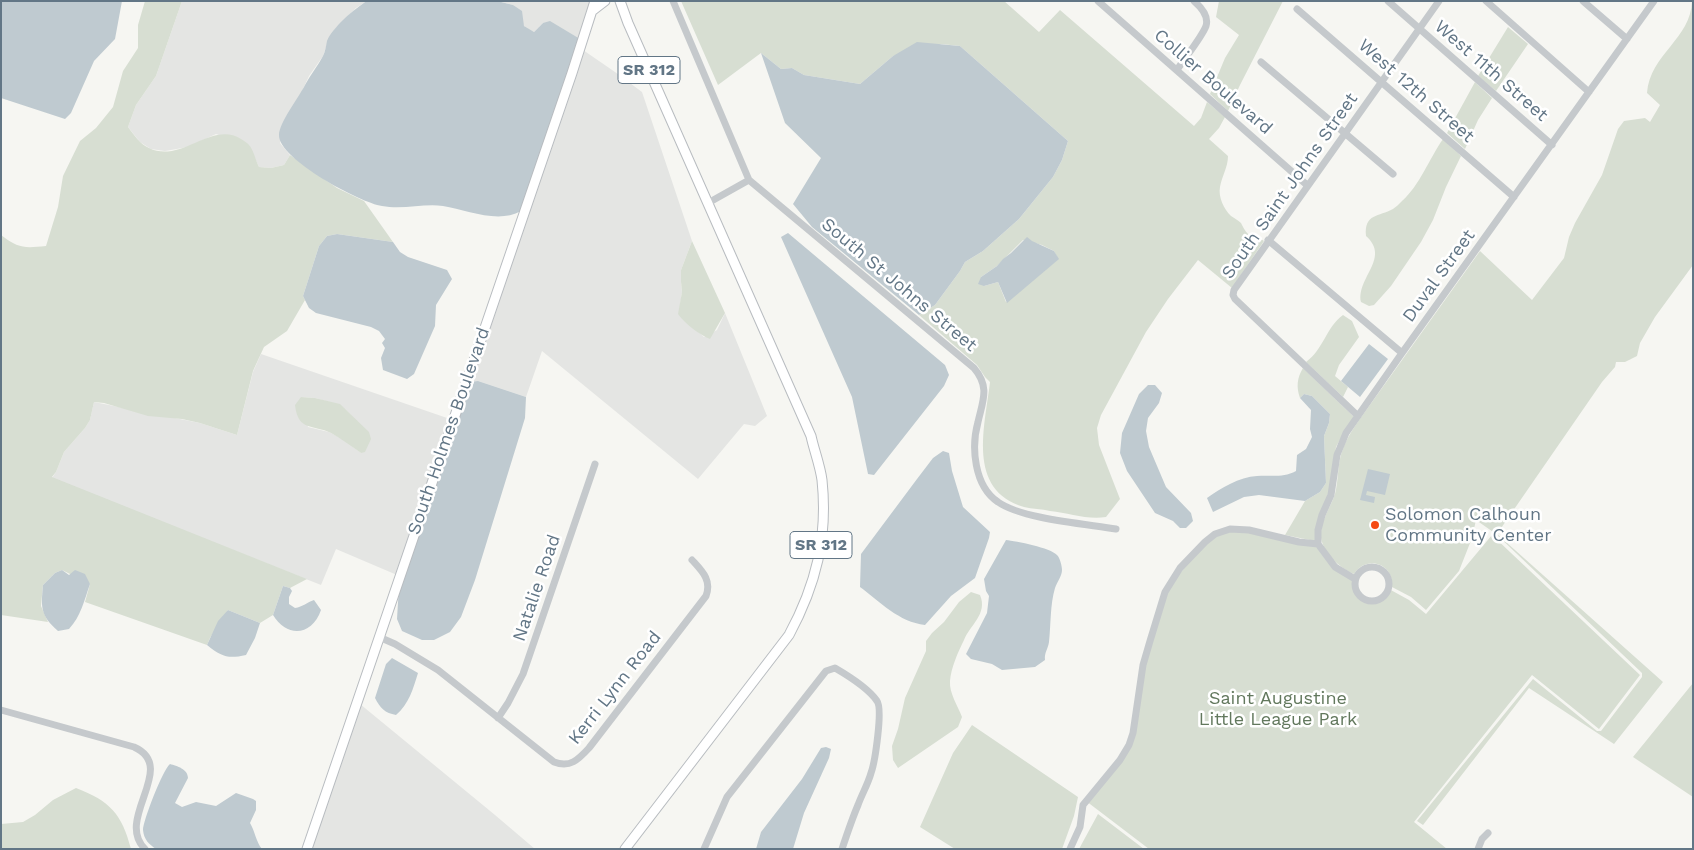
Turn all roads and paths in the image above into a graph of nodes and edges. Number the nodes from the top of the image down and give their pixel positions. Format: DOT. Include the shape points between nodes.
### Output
graph roads {
  1 [pos="594,1"];
  2 [pos="605,1"];
  3 [pos="620,1"];
  4 [pos="673,1"];
  5 [pos="1098,1"];
  6 [pos="1194,1"];
  7 [pos="1388,1"];
  8 [pos="1439,1"];
  9 [pos="1486,1"];
  10 [pos="1583,1"];
  11 [pos="1654,1"];
  12 [pos="1297,9"];
  13 [pos="591,13"];
  14 [pos="1420,28"];
  15 [pos="1627,39"];
  16 [pos="1261,62"];
  17 [pos="1177,70"];
  18 [pos="1382,81"];
  19 [pos="1589,92"];
  20 [pos="1345,133"];
  21 [pos="1552,145"];
  22 [pos="1393,174"];
  23 [pos="749,180"];
  24 [pos="1307,185"];
  25 [pos="1514,197"];
  26 [pos="708,203"];
  27 [pos="1268,240"];
  28 [pos="1402,353"];
  29 [pos="1358,416"];
  30 [pos="595,464"];
  31 [pos="1116,529"];
  32 [pos="1318,544"];
  33 [pos="692,560"];
  34 [pos="1355,579"];
  35 [pos="379,637"];
  36 [pos="1,710"];
  37 [pos="498,718"];
  38 [pos="1488,833"];
  39 [pos="145,849"];
  40 [pos="307,849"];
  41 [pos="625,849"];
  42 [pos="704,849"];
  43 [pos="842,849"];
  44 [pos="1070,849"];
  45 [pos="1478,849"];
  1 -- 13 [label="main road, South Holmes Boulevard"];
  2 -- 13 [label="main road"];
  3 -- 26 [label="main road, SR 312"];
  4 -- 23 [label="street, South St Johns Street"];
  5 -- 17 [label="street, Collier Boulevard"];
  6 -- 17 [label="street" via="1206,15 1206,25"];
  7 -- 14 [label="street, West 11th Street"];
  8 -- 14 [label="street, South Saint Johns Street"];
  9 -- 19 [label="street"];
  10 -- 15 [label="street"];
  11 -- 15 [label="street, Duval Street"];
  12 -- 18 [label="street, West 12th Street"];
  13 -- 35 [label="main road, South Holmes Boulevard"];
  14 -- 18 [label="street, South Saint Johns Street"];
  14 -- 21 [label="street, West 11th Street"];
  15 -- 19 [label="street, Duval Street"];
  16 -- 20 [label="street"];
  17 -- 24 [label="street, Collier Boulevard"];
  18 -- 20 [label="street, South Saint Johns Street"];
  18 -- 25 [label="street, West 12th Street"];
  19 -- 21 [label="street, Duval Street"];
  20 -- 22 [label="street"];
  20 -- 24 [label="street, South Saint Johns Street"];
  21 -- 25 [label="street, Duval Street"];
  23 -- 26 [label="street"];
  23 -- 31 [label="street, South St Johns Street" via="979,374 984,389 975,438 976,462 982,483 996,501 1032,515"];
  24 -- 27 [label="street, South Saint Johns Street"];
  25 -- 28 [label="street, Duval Street"];
  26 -- 41 [label="main road, SR 312" via="810,436 822,480 820,556 802,612 789,635"];
  27 -- 28 [label="street"];
  27 -- 29 [label="street, South Saint Johns Street" via="1233,295"];
  28 -- 29 [label="street, Duval Street"];
  29 -- 32 [label="street, Duval Street" via="1340,448 1331,495 1318,530"];
  30 -- 37 [label="street, Natalie Road" via="522,674"];
  32 -- 34 [label="street" via="1335,567"];
  32 -- 44 [label="street" via="1230,529 1205,542 1180,568 1165,592 1150,641 1134,732 1120,760 1084,805 1080,827"];
  33 -- 37 [label="street, Kerri Lynn Road" via="706,577 709,585 706,596 575,762 566,765 554,762"];
  34 -- 34 [label="street" via="1358,594 1367,600 1378,600 1389,589 1388,577 1380,568 1362,569"];
  35 -- 37 [label="street, Kerri Lynn Road" via="438,670"];
  35 -- 40 [label="main road, South Holmes Boulevard"];
  36 -- 39 [label="street" via="134,747 145,753 150,762 150,775 136,832"];
  38 -- 45 [label="street"];
  42 -- 43 [label="street" via="727,797 826,671 835,668 869,693 878,702 880,711 871,776"];
}
